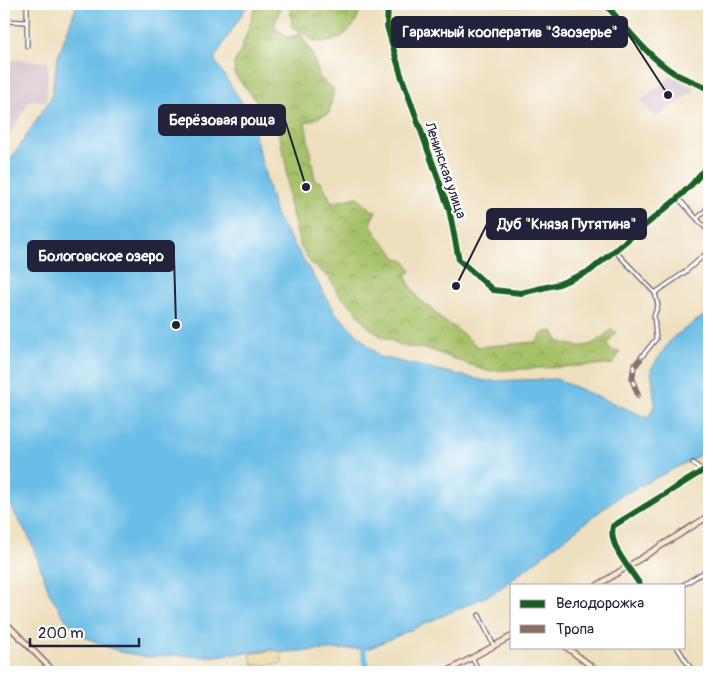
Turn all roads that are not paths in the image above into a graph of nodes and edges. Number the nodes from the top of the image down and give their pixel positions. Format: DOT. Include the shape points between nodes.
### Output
graph roads {
  1 [pos="27,4"];
  2 [pos="388,4"];
  3 [pos="605,4"];
  4 [pos="4,21"];
  5 [pos="26,22"];
  6 [pos="27,46"];
  7 [pos="709,90"];
  8 [pos="709,164"];
  9 [pos="678,198"];
  10 [pos="709,206"];
  11 [pos="697,219"];
  12 [pos="709,232"];
  13 [pos="615,251"];
  14 [pos="709,251"];
  15 [pos="655,293"];
  16 [pos="638,395"];
  17 [pos="694,462"];
  18 [pos="708,467"];
  19 [pos="703,471"];
  20 [pos="709,472"];
  21 [pos="709,516"];
  22 [pos="628,566"];
  23 [pos="709,569"];
  24 [pos="600,584"];
  25 [pos="639,584"];
  26 [pos="686,584"];
  27 [pos="479,616"];
  28 [pos="4,620"];
  29 [pos="510,637"];
  30 [pos="494,646"];
  31 [pos="569,648"];
  32 [pos="678,648"];
  33 [pos="472,658"];
  34 [pos="54,672"];
  35 [pos="446,672"];
  36 [pos="480,672"];
  37 [pos="599,672"];
  38 [pos="692,672"];
  1 -- 5 [label="street"];
  2 -- 13 [label="street, Ленинская улица" via="387,26 449,209 459,260 493,290 521,292 559,284 590,271"];
  3 -- 7 [label="street" via="663,65"];
  4 -- 5 [label="street"];
  5 -- 6 [label="street"];
  8 -- 9 [label="street, Ленинская улица"];
  9 -- 11 [label="street"];
  9 -- 13 [label="street, Ленинская улица"];
  10 -- 11 [label="street"];
  11 -- 12 [label="street"];
  13 -- 15 [label="street"];
  14 -- 15 [label="street"];
  15 -- 16 [label="street" via="658,305 654,316 656,340 634,366 632,380"];
  17 -- 19 [label="street"];
  18 -- 19 [label="street"];
  18 -- 20 [label="street"];
  19 -- 22 [label="street" via="613,526 612,538"];
  21 -- 22 [label="main road"];
  22 -- 24 [label="main road"];
  22 -- 25 [label="street"];
  23 -- 26 [label="street"];
  27 -- 30 [label="street"];
  28 -- 34 [label="main road"];
  29 -- 30 [label="main road"];
  30 -- 33 [label="main road"];
  31 -- 37 [label="main road"];
  32 -- 38 [label="street"];
  33 -- 35 [label="main road"];
  33 -- 36 [label="street"];
}
